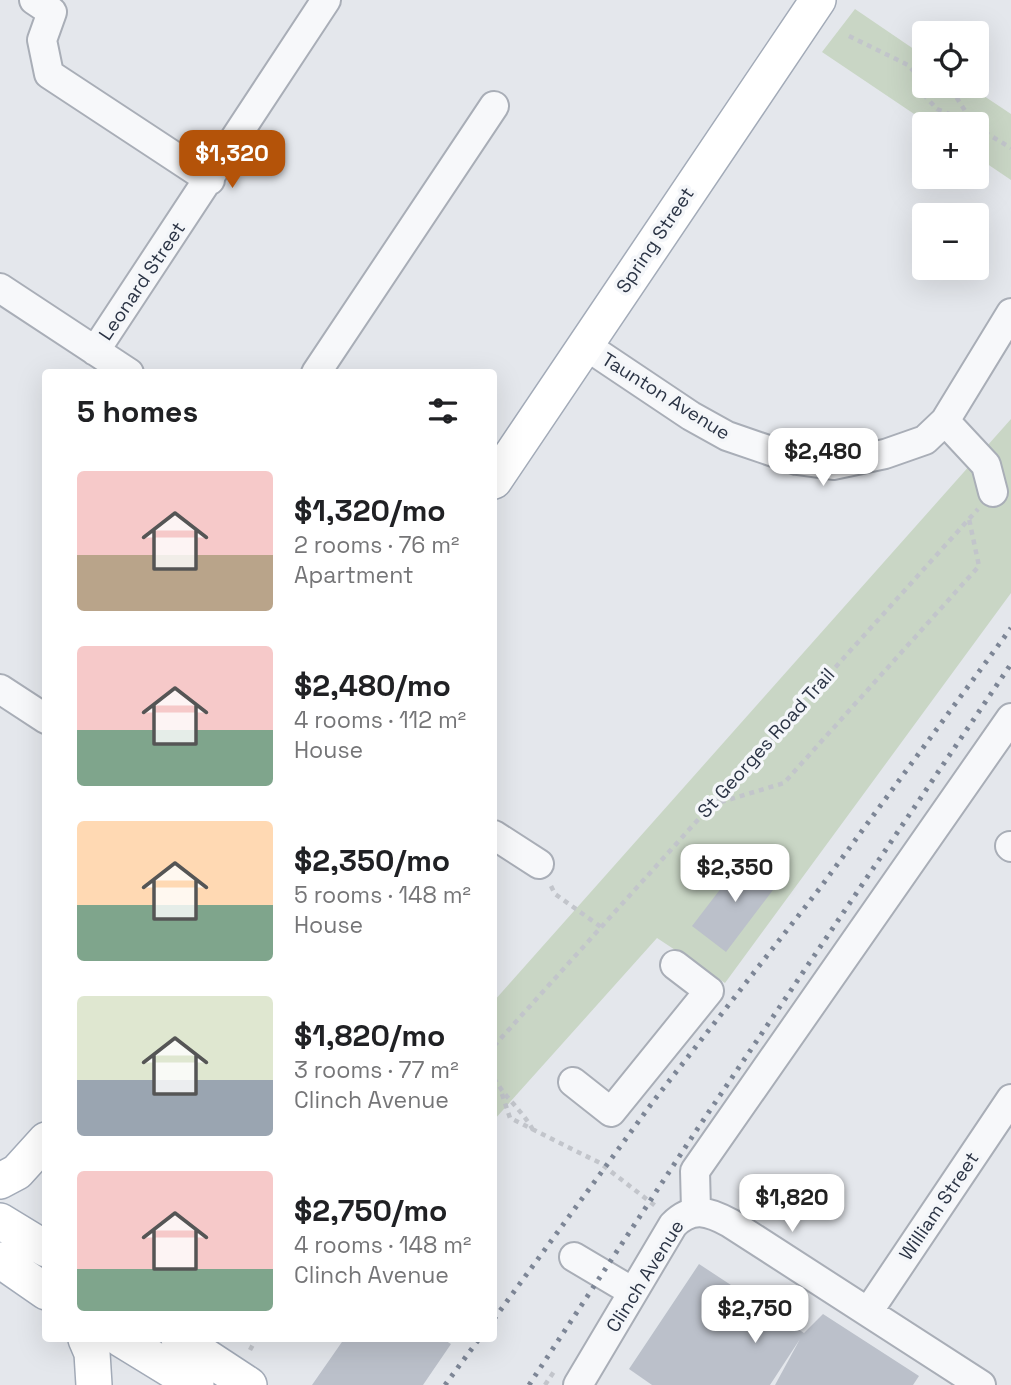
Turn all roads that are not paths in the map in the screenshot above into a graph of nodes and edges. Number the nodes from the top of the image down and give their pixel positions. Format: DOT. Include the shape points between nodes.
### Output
graph roads {
  1 [pos="326,0"];
  2 [pos="818,0"];
  3 [pos="49,4"];
  4 [pos="494,106"];
  5 [pos="210,180"];
  6 [pos="0,288"];
  7 [pos="1011,313"];
  8 [pos="585,345"];
  9 [pos="95,351"];
  10 [pos="123,369"];
  11 [pos="319,369"];
  12 [pos="945,421"];
  13 [pos="497,477"];
  14 [pos="993,492"];
  15 [pos="0,690"];
  16 [pos="42,716"];
  17 [pos="1011,718"];
  18 [pos="497,837"];
  19 [pos="539,864"];
  20 [pos="675,965"];
  21 [pos="573,1082"];
  22 [pos="1011,1100"];
  23 [pos="42,1144"];
  24 [pos="0,1181"];
  25 [pos="696,1210"];
  26 [pos="0,1221"];
  27 [pos="42,1247"];
  28 [pos="574,1256"];
  29 [pos="0,1260"];
  30 [pos="42,1289"];
  31 [pos="633,1292"];
  32 [pos="868,1312"];
  33 [pos="87,1342"];
  34 [pos="127,1342"];
  35 [pos="174,1364"];
  36 [pos="952,1377"];
  37 [pos="94,1385"];
  38 [pos="249,1385"];
  39 [pos="578,1385"];
  40 [pos="981,1385"];
  1 -- 5 [label="street, Leonard Street"];
  2 -- 8 [label="main road, Spring Street"];
  3 -- 5 [label="street" via="42,40 49,74"];
  4 -- 11 [label="street"];
  5 -- 9 [label="street, Leonard Street"];
  6 -- 9 [label="street"];
  7 -- 12 [label="street, Taunton Avenue"];
  8 -- 12 [label="street, Taunton Avenue" via="727,436 797,460 833,465 885,454 925,440"];
  8 -- 13 [label="main road, Spring Street"];
  9 -- 10 [label="street"];
  12 -- 14 [label="street" via="986,465"];
  15 -- 16 [label="street"];
  17 -- 25 [label="street" via="695,1171"];
  18 -- 19 [label="street"];
  20 -- 21 [label="street" via="709,991 611,1112"];
  22 -- 32 [label="street, William Street"];
  23 -- 24 [label="main road" via="17,1172"];
  25 -- 31 [label="street, Clinch Avenue" via="673,1225"];
  25 -- 32 [label="street, Clinch Avenue" via="730,1223"];
  26 -- 27 [label="main road"];
  28 -- 31 [label="street"];
  29 -- 30 [label="main road"];
  31 -- 39 [label="street, Clinch Avenue"];
  32 -- 36 [label="street, Clinch Avenue"];
  33 -- 37 [label="main road"];
  34 -- 35 [label="main road"];
  35 -- 38 [label="main road"];
  36 -- 40 [label="street, Clinch Avenue"];
}
